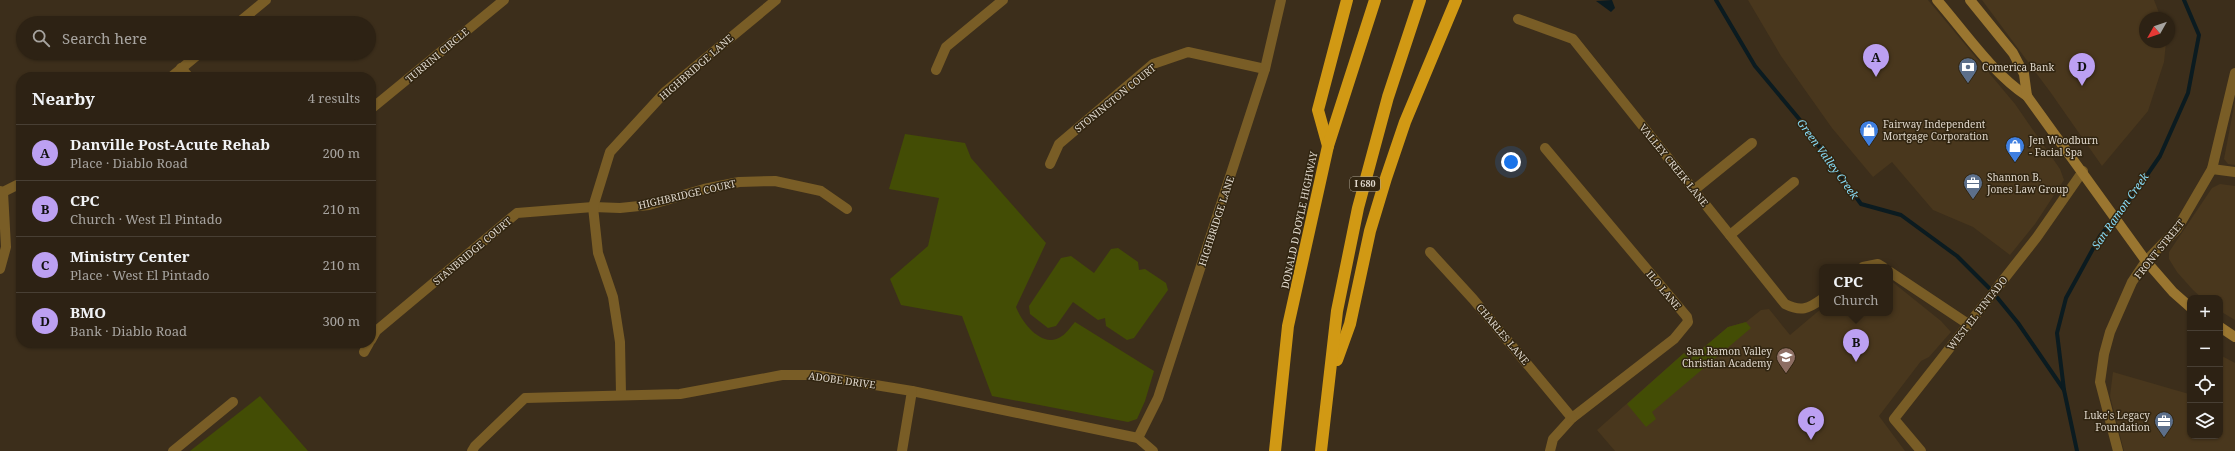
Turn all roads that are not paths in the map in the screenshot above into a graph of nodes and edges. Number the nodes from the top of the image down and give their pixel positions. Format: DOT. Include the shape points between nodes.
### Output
graph roads {
  1 [pos="266,0"];
  2 [pos="504,0"];
  3 [pos="776,0"];
  4 [pos="1003,0"];
  5 [pos="1281,0"];
  6 [pos="1347,0"];
  7 [pos="1375,0"];
  8 [pos="1420,0"];
  9 [pos="1456,0"];
  10 [pos="1937,0"];
  11 [pos="1970,0"];
  12 [pos="247,16"];
  13 [pos="1518,19"];
  14 [pos="191,60"];
  15 [pos="181,68"];
  16 [pos="1264,69"];
  17 [pos="936,70"];
  18 [pos="177,72"];
  19 [pos="185,72"];
  20 [pos="2235,73"];
  21 [pos="2027,96"];
  22 [pos="376,105"];
  23 [pos="1752,143"];
  24 [pos="1328,146"];
  25 [pos="1545,148"];
  26 [pos="1050,164"];
  27 [pos="2212,169"];
  28 [pos="2083,171"];
  29 [pos="2235,172"];
  30 [pos="1794,182"];
  31 [pos="16,185"];
  32 [pos="1694,190"];
  33 [pos="1,191"];
  34 [pos="593,207"];
  35 [pos="847,209"];
  36 [pos="1730,235"];
  37 [pos="1430,252"];
  38 [pos="2146,261"];
  39 [pos="0,269"];
  40 [pos="1893,274"];
  41 [pos="1819,301"];
  42 [pos="2187,304"];
  43 [pos="1971,320"];
  44 [pos="2223,329"];
  45 [pos="376,331"];
  46 [pos="2235,337"];
  47 [pos="1332,374"];
  48 [pos="912,391"];
  49 [pos="621,394"];
  50 [pos="233,402"];
  51 [pos="1572,418"];
  52 [pos="1138,438"];
  53 [pos="173,451"];
  54 [pos="472,451"];
  55 [pos="902,451"];
  56 [pos="1153,451"];
  57 [pos="1275,451"];
  58 [pos="1321,451"];
  59 [pos="1550,451"];
  60 [pos="1921,451"];
  61 [pos="2118,451"];
  1 -- 12 [label="street"];
  2 -- 22 [label="street, TURRINI CIRCLE"];
  3 -- 34 [label="street, HIGHBRIDGE LANE" via="666,90 610,152"];
  4 -- 17 [label="street" via="946,47"];
  5 -- 16 [label="street, HIGHBRIDGE LANE"];
  6 -- 24 [label="highway" via="1318,110"];
  7 -- 24 [label="highway, DONALD D DOYLE HIGHWAY"];
  8 -- 47 [label="highway, I 680" via="1388,97 1358,208 1337,311"];
  9 -- 47 [label="highway" via="1405,122 1386,178 1370,231 1350,324"];
  10 -- 21 [label="street" via="2014,88"];
  11 -- 21 [label="street" via="2012,53 2024,74"];
  13 -- 32 [label="street, VALLEY CREEK LANE" via="1573,39"];
  14 -- 15 [label="street"];
  15 -- 18 [label="street"];
  15 -- 19 [label="street"];
  16 -- 26 [label="street, STONINGTON COURT" via="1188,52 1153,64 1059,144"];
  16 -- 52 [label="street, HIGHBRIDGE LANE" via="1158,398"];
  20 -- 27 [label="street, FRONT STREET"];
  21 -- 28 [label="street"];
  23 -- 32 [label="street"];
  24 -- 57 [label="highway, DONALD D DOYLE HIGHWAY" via="1288,326"];
  25 -- 51 [label="street, ILO LANE" via="1687,317 1688,322 1674,339"];
  27 -- 29 [label="street"];
  27 -- 38 [label="street, FRONT STREET" via="2176,229"];
  28 -- 38 [label="street"];
  28 -- 43 [label="street, WEST EL PINTADO" via="2037,238"];
  30 -- 36 [label="street"];
  31 -- 33 [label="street"];
  32 -- 36 [label="street, VALLEY CREEK LANE"];
  33 -- 39 [label="street" via="6,247"];
  34 -- 35 [label="street, HIGHBRIDGE COURT" via="649,205 732,183 775,181 821,191"];
  34 -- 45 [label="street, STANBRIDGE COURT" via="517,213"];
  34 -- 49 [label="street, HIGHBRIDGE LANE" via="598,253 613,297 618,327"];
  36 -- 41 [label="street, VALLEY CREEK LANE" via="1785,304 1796,309 1812,306"];
  37 -- 51 [label="street, CHARLES LANE" via="1474,299"];
  38 -- 42 [label="street"];
  38 -- 61 [label="street, FRONT STREET" via="2119,308 2104,354 2100,382"];
  40 -- 43 [label="street"];
  43 -- 60 [label="street, WEST EL PINTADO" via="1894,419"];
  44 -- 46 [label="street"];
  47 -- 58 [label="highway, I 680"];
  48 -- 49 [label="street, ADOBE DRIVE" via="814,375 782,375 680,394"];
  48 -- 52 [label="street, ADOBE DRIVE"];
  48 -- 55 [label="street"];
  49 -- 54 [label="street, ADOBE DRIVE" via="525,398"];
  50 -- 53 [label="street"];
  51 -- 59 [label="street, ILO LANE" via="1554,439"];
  52 -- 56 [label="street, ADOBE DRIVE"];
}
